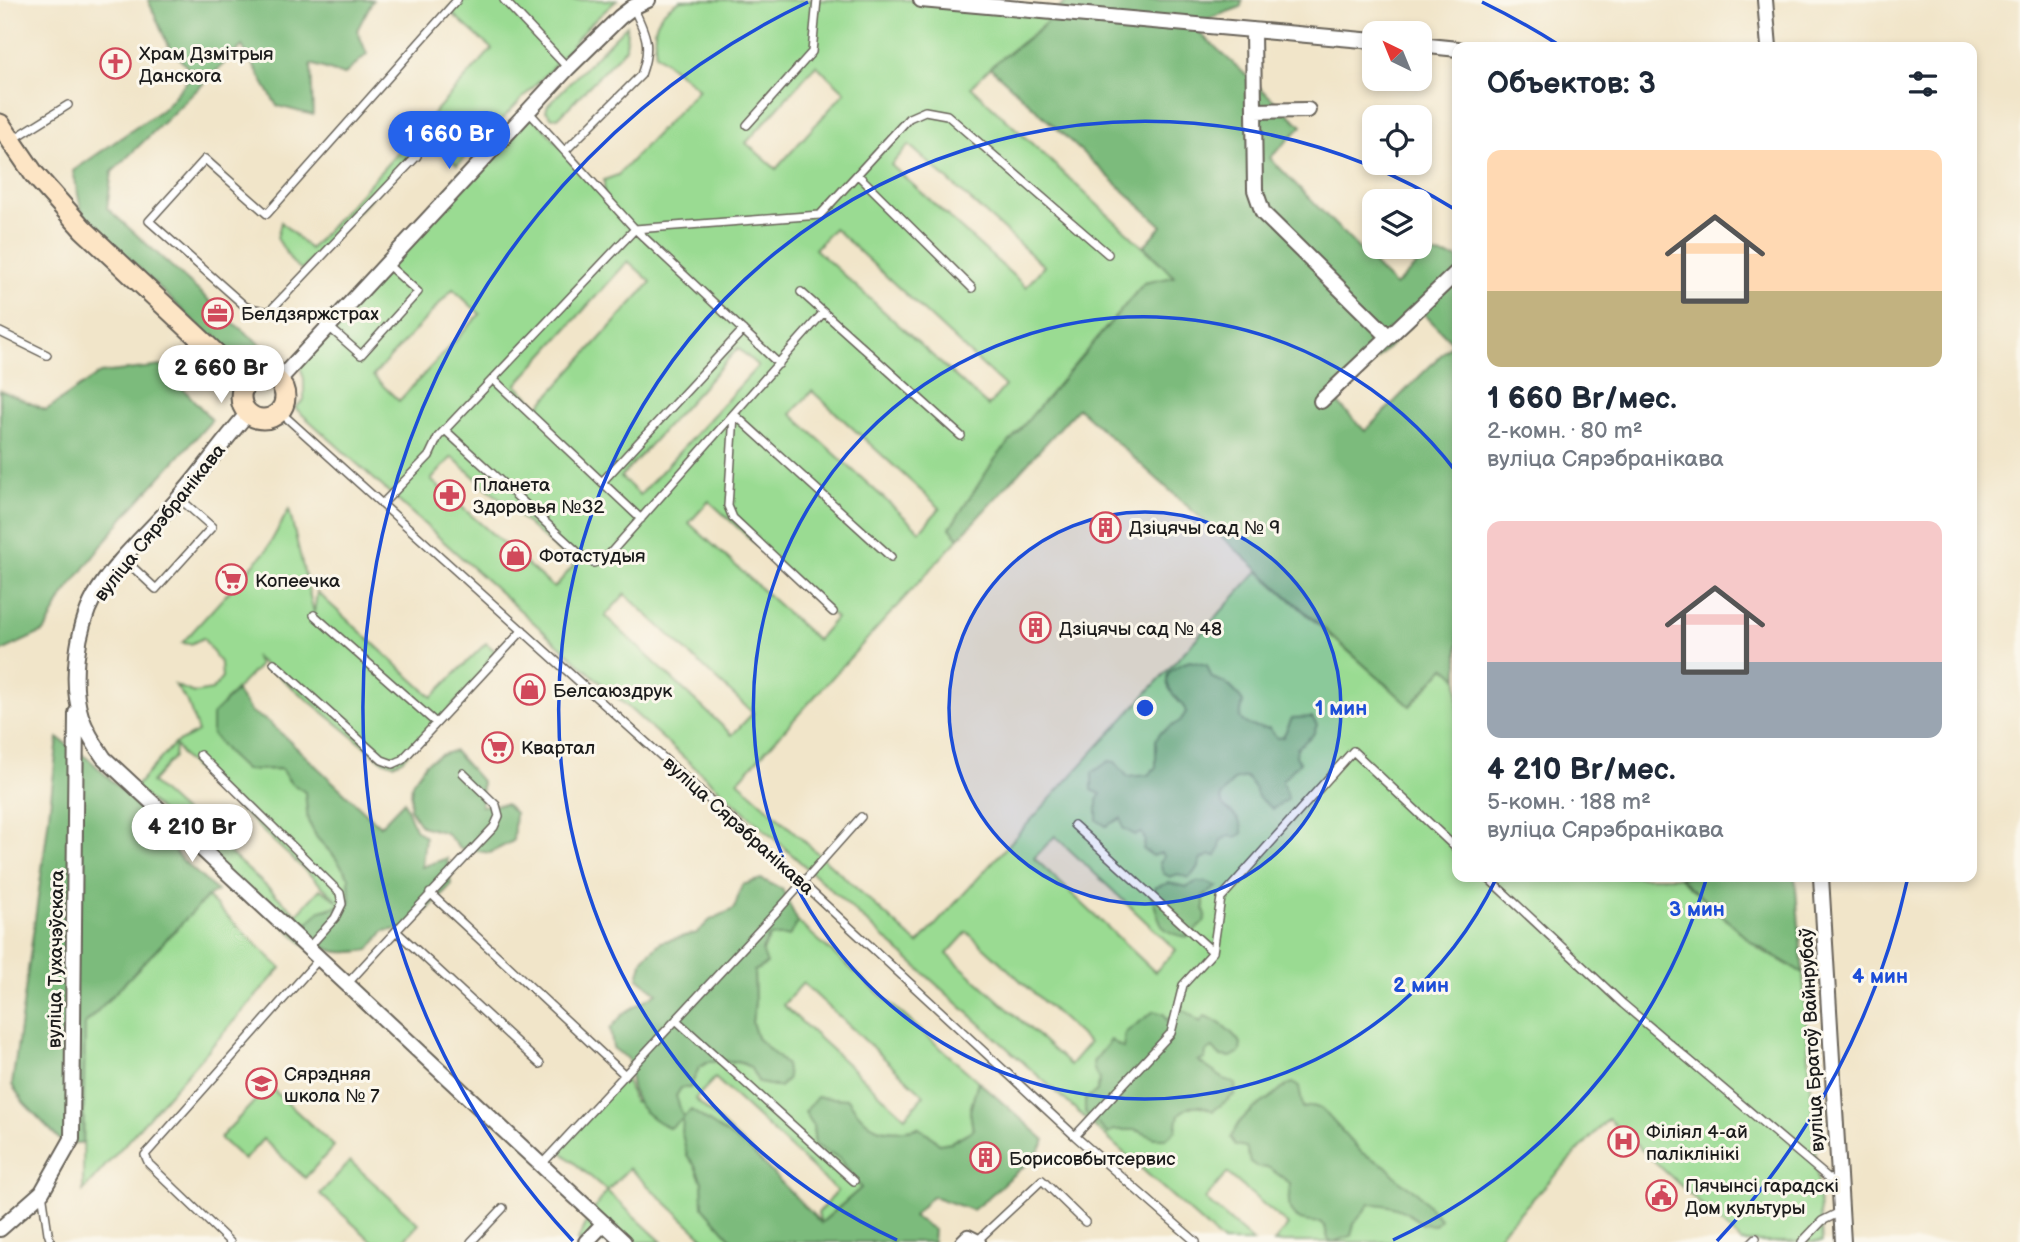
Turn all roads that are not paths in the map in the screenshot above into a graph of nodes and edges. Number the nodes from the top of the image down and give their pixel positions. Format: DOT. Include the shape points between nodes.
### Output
graph roads {
  1 [pos="457,0"];
  2 [pos="504,0"];
  3 [pos="648,0"];
  4 [pos="817,0"];
  5 [pos="921,0"];
  6 [pos="1765,0"];
  7 [pos="633,7"];
  8 [pos="1253,30"];
  9 [pos="1362,40"];
  10 [pos="1769,42"];
  11 [pos="1432,47"];
  12 [pos="1452,49"];
  13 [pos="568,68"];
  14 [pos="68,105"];
  15 [pos="1308,110"];
  16 [pos="528,111"];
  17 [pos="1254,111"];
  18 [pos="747,125"];
  19 [pos="6,132"];
  20 [pos="565,151"];
  21 [pos="417,156"];
  22 [pos="858,175"];
  23 [pos="635,229"];
  24 [pos="1108,254"];
  25 [pos="388,265"];
  26 [pos="1452,277"];
  27 [pos="972,288"];
  28 [pos="801,292"];
  29 [pos="824,313"];
  30 [pos="329,327"];
  31 [pos="743,330"];
  32 [pos="0,332"];
  33 [pos="1389,337"];
  34 [pos="47,355"];
  35 [pos="779,364"];
  36 [pos="493,379"];
  37 [pos="278,381"];
  38 [pos="246,382"];
  39 [pos="1321,401"];
  40 [pos="279,411"];
  41 [pos="248,413"];
  42 [pos="734,414"];
  43 [pos="445,430"];
  44 [pos="961,436"];
  45 [pos="602,482"];
  46 [pos="179,498"];
  47 [pos="382,504"];
  48 [pos="641,519"];
  49 [pos="891,557"];
  50 [pos="124,559"];
  51 [pos="833,612"];
  52 [pos="314,615"];
  53 [pos="523,630"];
  54 [pos="77,662"];
  55 [pos="274,663"];
  56 [pos="436,723"];
  57 [pos="200,755"];
  58 [pos="463,773"];
  59 [pos="861,817"];
  60 [pos="1074,825"];
  61 [pos="1452,844"];
  62 [pos="1492,882"];
  63 [pos="1821,882"];
  64 [pos="802,883"];
  65 [pos="430,893"];
  66 [pos="396,931"];
  67 [pos="308,948"];
  68 [pos="1213,952"];
  69 [pos="319,959"];
  70 [pos="347,984"];
  71 [pos="676,1020"];
  72 [pos="540,1064"];
  73 [pos="625,1075"];
  74 [pos="1075,1136"];
  75 [pos="541,1165"];
  76 [pos="854,1181"];
  77 [pos="1839,1187"];
  78 [pos="42,1192"];
  79 [pos="503,1208"];
  80 [pos="1840,1212"];
  81 [pos="1086,1222"];
  82 [pos="604,1223"];
  83 [pos="0,1229"];
  84 [pos="51,1242"];
  85 [pos="230,1242"];
  86 [pos="471,1242"];
  87 [pos="586,1242"];
  88 [pos="624,1242"];
  89 [pos="963,1242"];
  90 [pos="978,1242"];
  91 [pos="1196,1242"];
  92 [pos="1802,1242"];
  93 [pos="1843,1242"];
  1 -- 21 [label="lane" via="267,214 205,159 149,221 246,307 269,312"];
  2 -- 13 [label="lane"];
  3 -- 7 [label="street"];
  4 -- 18 [label="lane" via="812,52"];
  5 -- 8 [label="street"];
  6 -- 10 [label="street"];
  7 -- 13 [label="street"];
  7 -- 20 [label="lane" via="647,36 641,75"];
  8 -- 9 [label="street"];
  8 -- 17 [label="street"];
  11 -- 12 [label="street"];
  13 -- 16 [label="street"];
  14 -- 19 [label="lane"];
  15 -- 17 [label="street"];
  16 -- 20 [label="lane"];
  16 -- 25 [label="street"];
  17 -- 33 [label="street" via="1255,190 1263,213"];
  19 -- 38 [label="street" via="34,174 83,229"];
  20 -- 23 [label="lane"];
  22 -- 23 [label="lane" via="820,215"];
  22 -- 24 [label="lane" via="909,118 925,111 947,115"];
  22 -- 27 [label="lane"];
  23 -- 31 [label="lane"];
  23 -- 36 [label="lane"];
  25 -- 30 [label="street"];
  25 -- 30 [label="lane" via="418,292 361,355"];
  26 -- 33 [label="street"];
  28 -- 29 [label="lane"];
  29 -- 35 [label="lane"];
  29 -- 44 [label="lane"];
  30 -- 37 [label="street"];
  31 -- 35 [label="lane"];
  31 -- 45 [label="lane"];
  32 -- 34 [label="lane"];
  33 -- 39 [label="street"];
  35 -- 42 [label="lane"];
  36 -- 43 [label="lane"];
  36 -- 45 [label="lane"];
  37 -- 38 [label="street" via="265,375"];
  37 -- 40 [label="street" via="285,399"];
  38 -- 41 [label="street" via="241,402"];
  40 -- 41 [label="street" via="261,419"];
  40 -- 47 [label="lane, вуліца Сярэбранікава"];
  41 -- 46 [label="street, вуліца Сярэбранікава"];
  42 -- 48 [label="lane"];
  42 -- 49 [label="lane"];
  42 -- 51 [label="lane" via="728,506 733,518"];
  43 -- 47 [label="lane" via="429,456"];
  43 -- 48 [label="lane" via="594,563 606,558"];
  45 -- 48 [label="lane"];
  46 -- 50 [label="street, вуліца Сярэбранікава"];
  46 -- 50 [label="lane" via="212,527 156,589"];
  47 -- 53 [label="lane, вуліца Сярэбранікава"];
  50 -- 54 [label="street, вуліца Сярэбранікава" via="94,597 82,622"];
  52 -- 56 [label="lane"];
  53 -- 56 [label="lane"];
  53 -- 64 [label="lane, вуліца Сярэбранікава"];
  54 -- 67 [label="street, вуліца Сярэбранікава" via="81,716 104,758"];
  54 -- 78 [label="street, вуліца Тухачэўскага" via="72,1139"];
  55 -- 56 [label="lane" via="382,760 393,764 402,760"];
  57 -- 67 [label="lane" via="340,893 342,904 335,918"];
  58 -- 65 [label="lane" via="496,804 499,816 494,827"];
  59 -- 64 [label="lane"];
  60 -- 68 [label="lane"];
  61 -- 68 [label="lane" via="1353,751 1221,898"];
  62 -- 77 [label="lane" via="1623,1004"];
  63 -- 77 [label="street, вуліца Братоў Вайнрубаў"];
  64 -- 71 [label="lane"];
  64 -- 74 [label="lane, вуліца Сярэбранікава"];
  65 -- 66 [label="lane"];
  65 -- 73 [label="lane"];
  66 -- 70 [label="lane"];
  66 -- 72 [label="lane"];
  67 -- 69 [label="street, вуліца Сярэбранікава"];
  68 -- 74 [label="lane" via="1183,985 1171,1033"];
  69 -- 70 [label="street, вуліца Сярэбранікава"];
  69 -- 85 [label="lane" via="145,1154 149,1164"];
  70 -- 75 [label="street, вуліца Сярэбранікава"];
  71 -- 73 [label="lane"];
  71 -- 76 [label="lane"];
  73 -- 75 [label="lane"];
  74 -- 91 [label="lane, вуліца Сярэбранікава"];
  75 -- 82 [label="street, вуліца Сярэбранікава"];
  77 -- 80 [label="street, вуліца Братоў Вайнрубаў"];
  78 -- 83 [label="street, вуліца Тухачэўскага"];
  78 -- 84 [label="lane"];
  79 -- 86 [label="lane"];
  80 -- 92 [label="lane" via="1822,1221"];
  80 -- 93 [label="street, вуліца Братоў Вайнрубаў"];
  81 -- 90 [label="lane" via="1042,1180"];
  82 -- 87 [label="street"];
  82 -- 88 [label="street, вуліца Сярэбранікава"];
  89 -- 90 [label="street" via="968,1237"];
}
